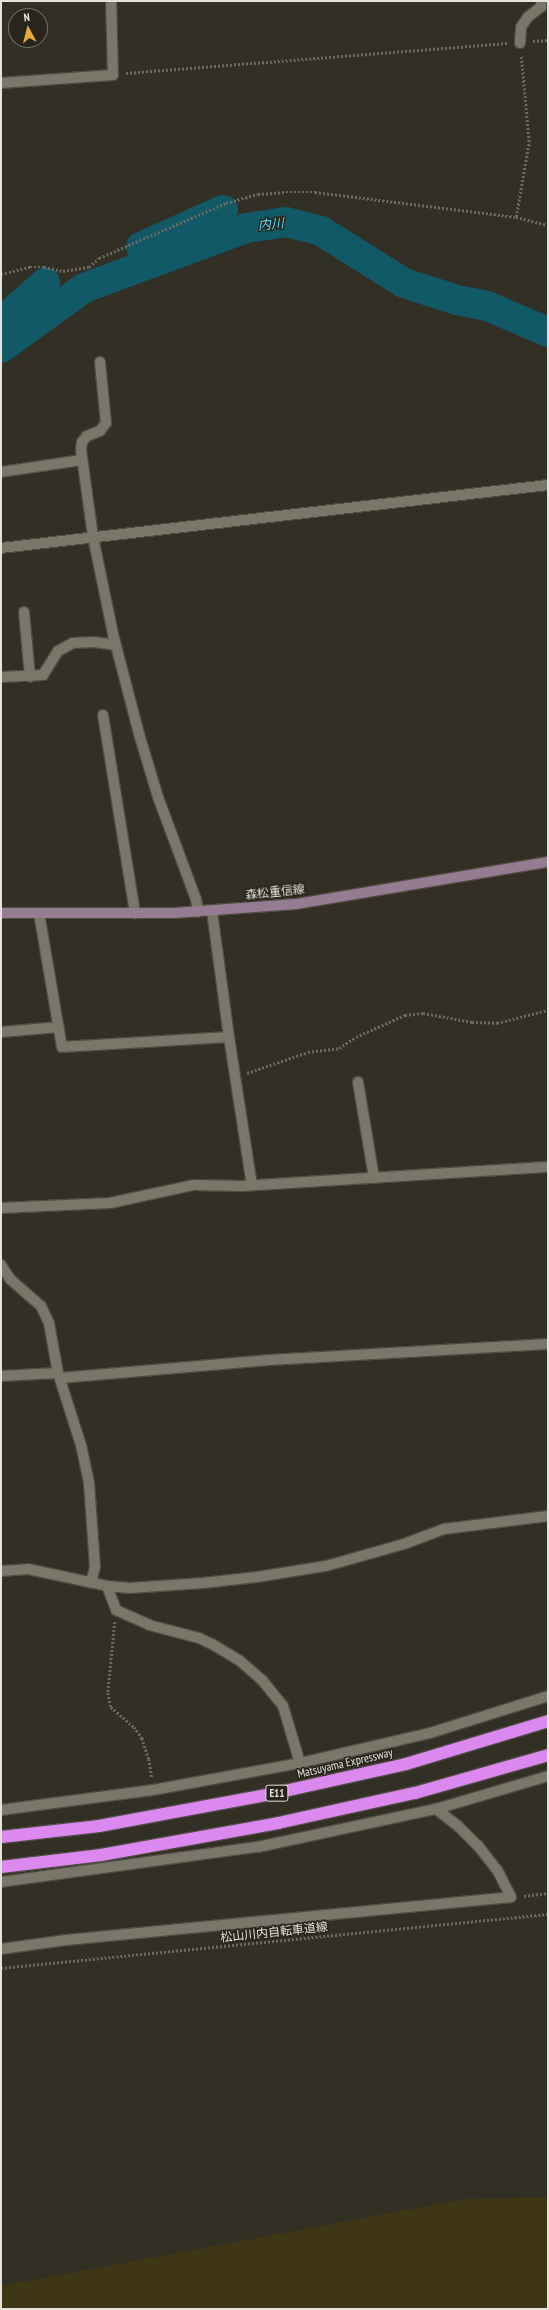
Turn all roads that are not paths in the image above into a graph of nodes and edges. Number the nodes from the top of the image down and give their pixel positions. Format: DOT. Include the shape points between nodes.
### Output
graph roads {
  1 [pos="110,1"];
  2 [pos="541,1"];
  3 [pos="520,42"];
  4 [pos="1,83"];
  5 [pos="100,362"];
  6 [pos="82,460"];
  7 [pos="1,472"];
  8 [pos="548,485"];
  9 [pos="93,537"];
  10 [pos="1,548"];
  11 [pos="24,612"];
  12 [pos="116,645"];
  13 [pos="1,677"];
  14 [pos="30,677"];
  15 [pos="103,715"];
  16 [pos="548,862"];
  17 [pos="212,910"];
  18 [pos="198,912"];
  19 [pos="1,913"];
  20 [pos="39,913"];
  21 [pos="135,913"];
  22 [pos="59,1027"];
  23 [pos="1,1032"];
  24 [pos="229,1037"];
  25 [pos="358,1082"];
  26 [pos="548,1167"];
  27 [pos="374,1178"];
  28 [pos="252,1185"];
  29 [pos="1,1208"];
  30 [pos="1,1265"];
  31 [pos="548,1344"];
  32 [pos="59,1375"];
  33 [pos="1,1376"];
  34 [pos="548,1516"];
  35 [pos="1,1571"];
  36 [pos="91,1582"];
  37 [pos="108,1586"];
  38 [pos="548,1696"];
  39 [pos="548,1721"];
  40 [pos="548,1755"];
  41 [pos="300,1763"];
  42 [pos="548,1776"];
  43 [pos="436,1809"];
  44 [pos="1,1810"];
  45 [pos="1,1837"];
  46 [pos="1,1867"];
  47 [pos="1,1882"];
  48 [pos="1,1949"];
  1 -- 4 [label="street" via="113,75"];
  2 -- 3 [label="street" via="542,7 528,17 520,27"];
  5 -- 6 [label="street" via="106,423 100,431 87,436 82,442"];
  6 -- 7 [label="street"];
  6 -- 9 [label="street"];
  8 -- 9 [label="street"];
  9 -- 10 [label="street"];
  9 -- 12 [label="street"];
  11 -- 14 [label="street"];
  12 -- 14 [label="street" via="73,643 58,651 43,675"];
  12 -- 18 [label="street" via="158,797 196,899"];
  13 -- 14 [label="street"];
  15 -- 21 [label="street"];
  16 -- 17 [label="main road, 森松重信線" via="296,904"];
  17 -- 18 [label="main road, 森松重信線"];
  17 -- 24 [label="street"];
  18 -- 21 [label="main road, 森松重信線"];
  19 -- 20 [label="main road, 森松重信線"];
  20 -- 21 [label="main road, 森松重信線"];
  20 -- 22 [label="street"];
  22 -- 23 [label="street"];
  22 -- 24 [label="street" via="62,1047"];
  24 -- 28 [label="street"];
  25 -- 27 [label="street"];
  26 -- 27 [label="street"];
  27 -- 28 [label="street"];
  28 -- 29 [label="street" via="194,1185 110,1203"];
  30 -- 32 [label="street" via="10,1279 41,1306 49,1323"];
  31 -- 32 [label="street"];
  32 -- 33 [label="street"];
  32 -- 36 [label="street" via="81,1444 89,1483 95,1567"];
  34 -- 37 [label="street" via="444,1529 404,1544 326,1566 257,1577 130,1588"];
  35 -- 36 [label="street" via="28,1569"];
  36 -- 37 [label="street"];
  37 -- 41 [label="street" via="116,1610 149,1625 199,1638 238,1660 272,1691 283,1706"];
  38 -- 41 [label="street" via="430,1733"];
  39 -- 45 [label="highway, Matsuyama Expressway / E11" via="406,1764 271,1794 99,1826"];
  40 -- 46 [label="highway, E11" via="414,1793 278,1823 101,1855"];
  41 -- 44 [label="street" via="154,1790"];
  42 -- 43 [label="street"];
  43 -- 47 [label="street" via="258,1847"];
  43 -- 48 [label="street" via="478,1846 497,1870 512,1897 66,1940"];
}
